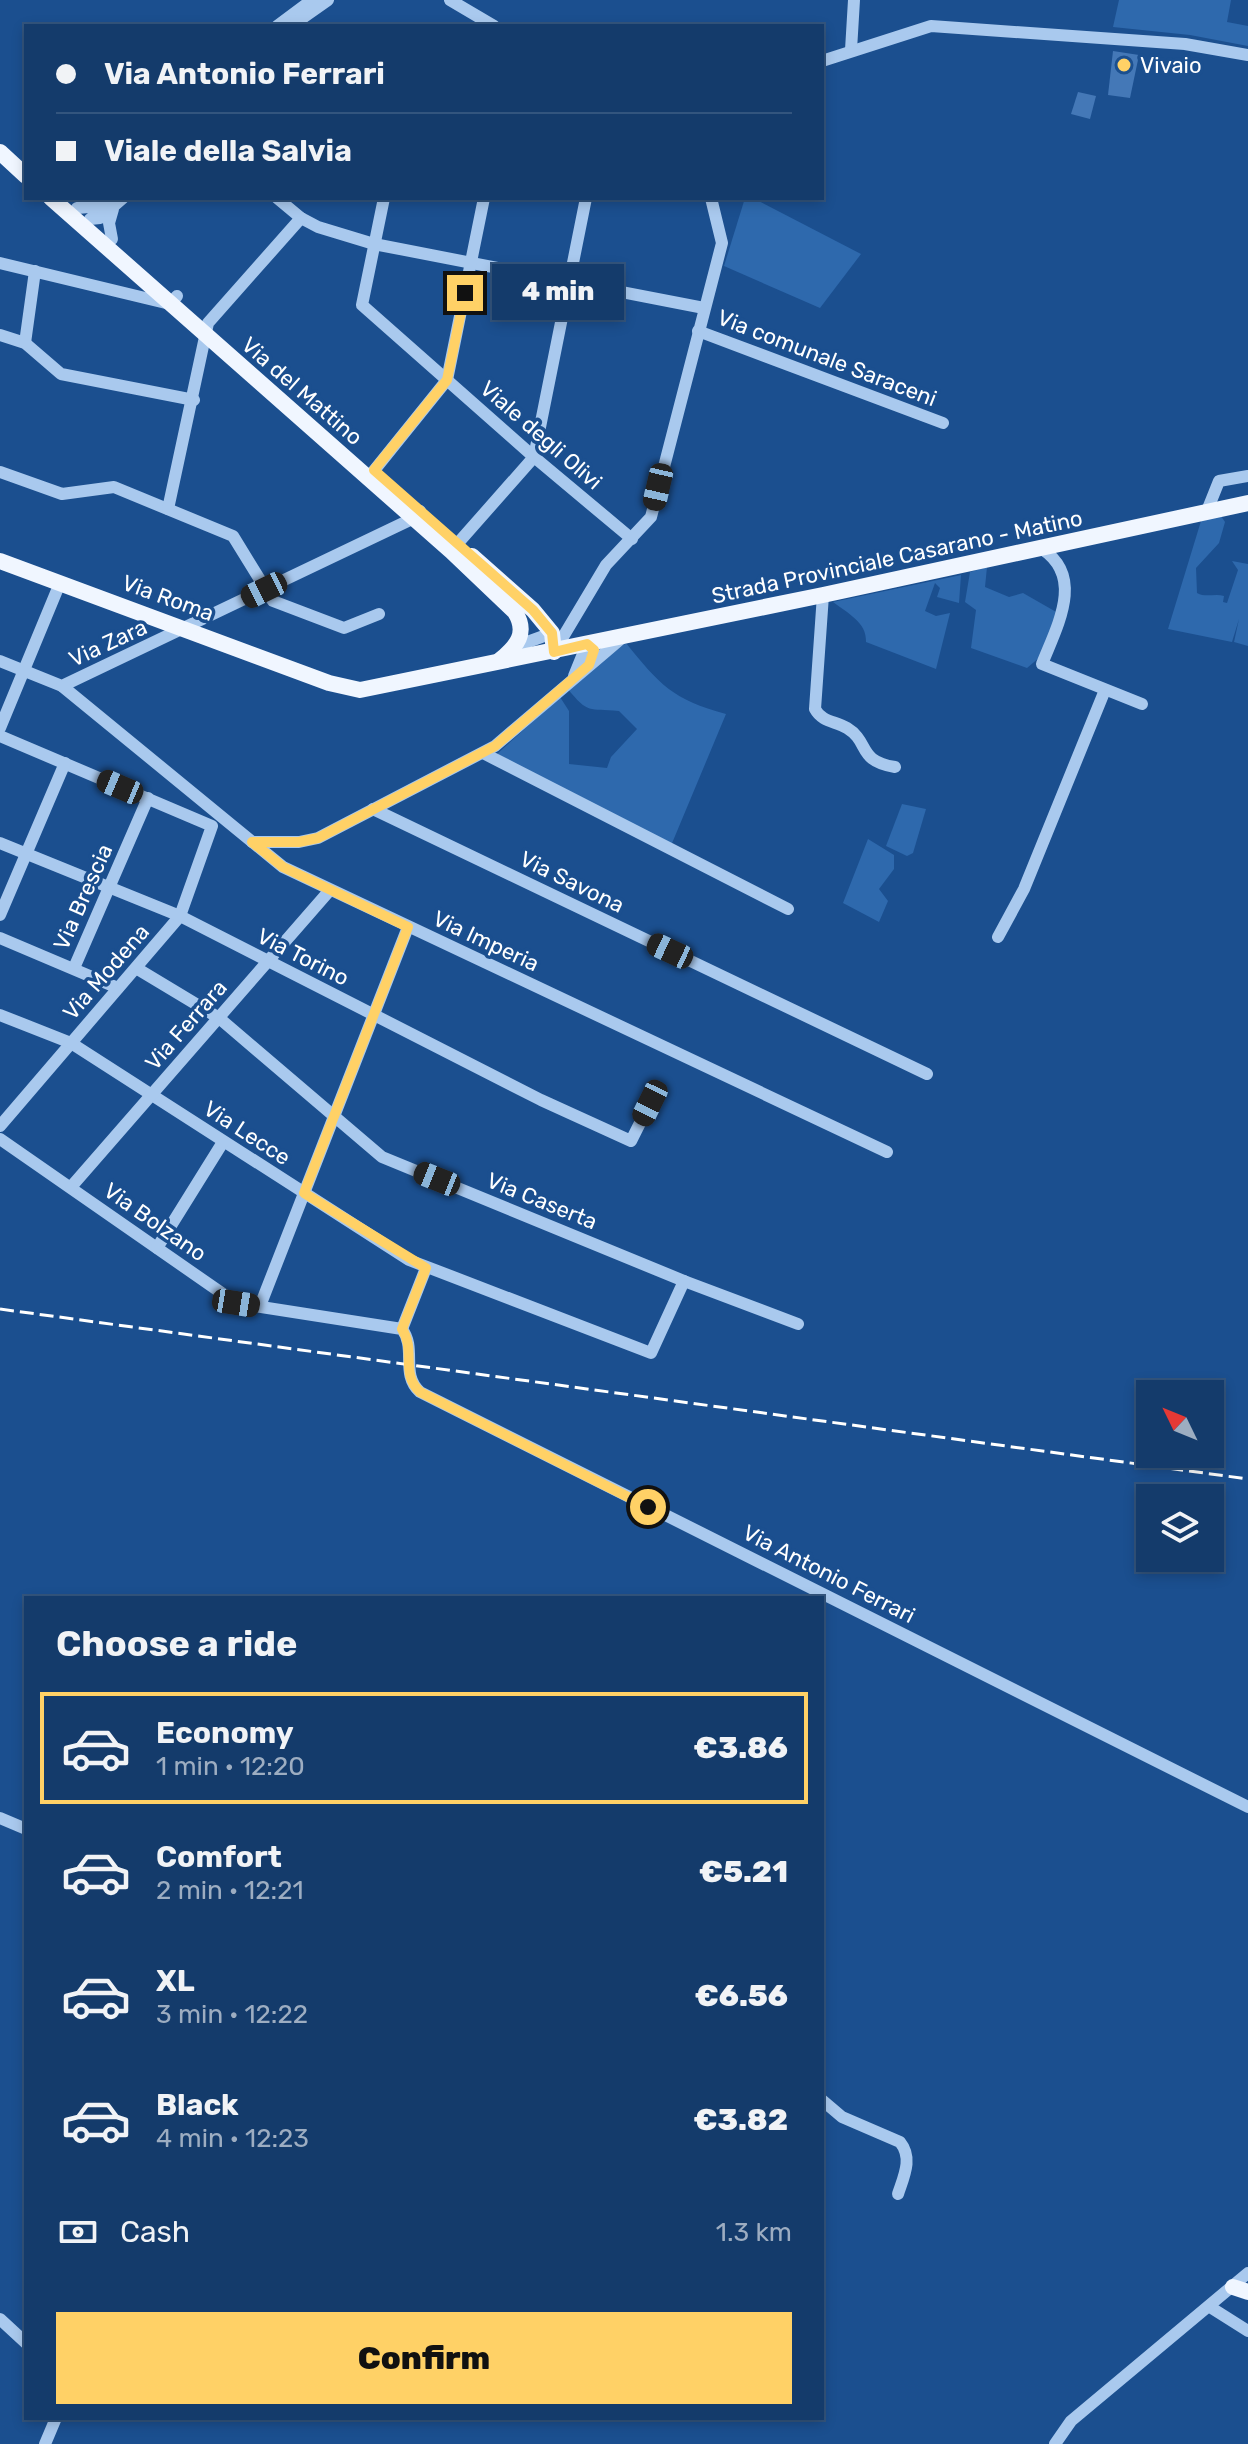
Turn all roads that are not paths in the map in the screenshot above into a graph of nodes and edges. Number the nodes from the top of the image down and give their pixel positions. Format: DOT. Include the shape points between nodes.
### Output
graph roads {
  1 [pos="312,0"];
  2 [pos="328,0"];
  3 [pos="450,0"];
  4 [pos="854,0"];
  5 [pos="280,24"];
  6 [pos="294,24"];
  7 [pos="491,24"];
  8 [pos="851,50"];
  9 [pos="1248,55"];
  10 [pos="824,60"];
  11 [pos="0,145"];
  12 [pos="0,152"];
  13 [pos="24,162"];
  14 [pos="24,174"];
  15 [pos="55,200"];
  16 [pos="279,200"];
  17 [pos="384,200"];
  18 [pos="484,200"];
  19 [pos="586,200"];
  20 [pos="711,200"];
  21 [pos="109,204"];
  22 [pos="79,213"];
  23 [pos="301,218"];
  24 [pos="112,239"];
  25 [pos="374,244"];
  26 [pos="0,263"];
  27 [pos="471,264"];
  28 [pos="35,271"];
  29 [pos="570,282"];
  30 [pos="174,300"];
  31 [pos="704,308"];
  32 [pos="208,330"];
  33 [pos="698,331"];
  34 [pos="0,335"];
  35 [pos="25,343"];
  36 [pos="447,380"];
  37 [pos="194,400"];
  38 [pos="943,423"];
  39 [pos="534,457"];
  40 [pos="0,472"];
  41 [pos="371,474"];
  42 [pos="1248,476"];
  43 [pos="1248,503"];
  44 [pos="168,509"];
  45 [pos="1207,511"];
  46 [pos="417,514"];
  47 [pos="632,539"];
  48 [pos="455,548"];
  49 [pos="1042,549"];
  50 [pos="0,561"];
  51 [pos="60,583"];
  52 [pos="264,590"];
  53 [pos="823,595"];
  54 [pos="379,614"];
  55 [pos="187,628"];
  56 [pos="552,633"];
  57 [pos="622,638"];
  58 [pos="587,644"];
  59 [pos="514,647"];
  60 [pos="557,651"];
  61 [pos="500,660"];
  62 [pos="0,661"];
  63 [pos="589,665"];
  64 [pos="23,670"];
  65 [pos="572,679"];
  66 [pos="62,686"];
  67 [pos="1105,690"];
  68 [pos="1142,704"];
  69 [pos="0,728"];
  70 [pos="0,736"];
  71 [pos="483,753"];
  72 [pos="65,763"];
  73 [pos="895,767"];
  74 [pos="148,798"];
  75 [pos="373,809"];
  76 [pos="252,842"];
  77 [pos="0,843"];
  78 [pos="25,855"];
  79 [pos="109,888"];
  80 [pos="330,890"];
  81 [pos="788,909"];
  82 [pos="0,915"];
  83 [pos="180,916"];
  84 [pos="408,927"];
  85 [pos="998,937"];
  86 [pos="0,938"];
  87 [pos="268,962"];
  88 [pos="74,968"];
  89 [pos="136,968"];
  90 [pos="118,988"];
  91 [pos="0,1015"];
  92 [pos="373,1016"];
  93 [pos="219,1018"];
  94 [pos="71,1043"];
  95 [pos="927,1074"];
  96 [pos="151,1095"];
  97 [pos="650,1103"];
  98 [pos="334,1116"];
  99 [pos="0,1126"];
  100 [pos="0,1139"];
  101 [pos="223,1142"];
  102 [pos="887,1152"];
  103 [pos="71,1187"];
  104 [pos="304,1193"];
  105 [pos="157,1248"];
  106 [pos="426,1268"];
  107 [pos="684,1281"];
  108 [pos="260,1306"];
  109 [pos="798,1324"];
  110 [pos="402,1329"];
  111 [pos="1248,1807"];
  112 [pos="0,1818"];
  113 [pos="24,1828"];
  114 [pos="824,2102"];
  115 [pos="898,2194"];
  116 [pos="1248,2273"];
  117 [pos="1240,2290"];
  118 [pos="1210,2307"];
  119 [pos="0,2319"];
  120 [pos="1248,2331"];
  121 [pos="24,2341"];
  122 [pos="55,2420"];
  123 [pos="45,2444"];
  124 [pos="1055,2444"];
  1 -- 5 [label="street"];
  2 -- 6 [label="street"];
  3 -- 7 [label="street"];
  4 -- 8 [label="street"];
  8 -- 9 [label="street" via="931,26 1185,44"];
  8 -- 10 [label="street"];
  11 -- 13 [label="main road"];
  12 -- 14 [label="main road"];
  15 -- 22 [label="main road, Via del Mattino"];
  16 -- 23 [label="street"];
  17 -- 25 [label="street"];
  18 -- 27 [label="street"];
  19 -- 29 [label="street"];
  20 -- 31 [label="street" via="722,243"];
  21 -- 22 [label="street"];
  21 -- 24 [label="street"];
  22 -- 24 [label="main road, Via del Mattino"];
  22 -- 30 [label="main road, Via del Mattino"];
  23 -- 25 [label="street"];
  23 -- 32 [label="street"];
  24 -- 30 [label="main road, Via del Mattino"];
  25 -- 27 [label="street"];
  25 -- 36 [label="street, Viale degli Olivi" via="362,305"];
  26 -- 28 [label="street"];
  27 -- 29 [label="street"];
  27 -- 36 [label="street"];
  28 -- 30 [label="street"];
  28 -- 35 [label="street"];
  29 -- 31 [label="street"];
  29 -- 39 [label="street"];
  30 -- 32 [label="main road, Via del Mattino"];
  31 -- 33 [label="street"];
  32 -- 37 [label="street"];
  32 -- 41 [label="main road, Via del Mattino"];
  33 -- 38 [label="street, Via comunale Saraceni"];
  33 -- 47 [label="street" via="651,517"];
  34 -- 35 [label="street"];
  35 -- 37 [label="street" via="61,374"];
  36 -- 39 [label="street, Viale degli Olivi"];
  36 -- 41 [label="street"];
  37 -- 44 [label="street"];
  39 -- 47 [label="street, Viale degli Olivi"];
  39 -- 48 [label="street"];
  40 -- 44 [label="street" via="62,494 114,487"];
  41 -- 46 [label="main road, Via del Mattino"];
  42 -- 45 [label="street" via="1219,481"];
  43 -- 45 [label="main road, Strada Provinciale Casarano - Matino"];
  44 -- 52 [label="street" via="233,536"];
  45 -- 49 [label="main road, Strada Provinciale Casarano - Matino"];
  46 -- 48 [label="main road, Via del Mattino"];
  46 -- 52 [label="street, Via Zara"];
  47 -- 60 [label="street" via="606,565"];
  48 -- 56 [label="main road, Via del Mattino" via="533,610"];
  48 -- 59 [label="main road, Via del Mattino" via="515,612 521,633"];
  49 -- 53 [label="main road, Strada Provinciale Casarano - Matino"];
  49 -- 67 [label="street" via="1054,557 1066,581 1061,615 1042,664"];
  50 -- 51 [label="main road, Via Roma"];
  51 -- 55 [label="main road, Via Roma"];
  51 -- 64 [label="street"];
  52 -- 54 [label="street" via="273,601 344,628"];
  52 -- 55 [label="street, Via Zara"];
  53 -- 57 [label="main road, Strada Provinciale Casarano - Matino"];
  53 -- 73 [label="street" via="815,709 848,729 870,758"];
  55 -- 61 [label="main road, Via Roma" via="360,690"];
  55 -- 66 [label="street, Via Zara"];
  56 -- 59 [label="street"];
  56 -- 60 [label="main road"];
  57 -- 58 [label="main road, Strada Provinciale Casarano - Matino"];
  57 -- 63 [label="street"];
  58 -- 60 [label="main road, Strada Provinciale Casarano - Matino"];
  58 -- 63 [label="street" via="594,650"];
  58 -- 65 [label="street"];
  59 -- 61 [label="main road"];
  60 -- 61 [label="main road, Via Roma"];
  60 -- 65 [label="street" via="570,663"];
  62 -- 64 [label="street, Via Zara"];
  63 -- 65 [label="street"];
  64 -- 66 [label="street, Via Zara"];
  64 -- 69 [label="street"];
  65 -- 71 [label="street"];
  66 -- 76 [label="street, Via Imperia"];
  67 -- 68 [label="street"];
  67 -- 85 [label="street" via="1024,889"];
  70 -- 72 [label="street"];
  71 -- 75 [label="street"];
  71 -- 81 [label="street"];
  72 -- 74 [label="street"];
  72 -- 78 [label="street"];
  74 -- 79 [label="street, Via Brescia"];
  74 -- 83 [label="street, Via Modena" via="212,826"];
  75 -- 76 [label="street" via="318,838"];
  75 -- 95 [label="street, Via Savona"];
  76 -- 80 [label="street, Via Imperia" via="283,867"];
  77 -- 78 [label="street, Via Torino"];
  78 -- 79 [label="street, Via Torino"];
  78 -- 82 [label="street"];
  79 -- 83 [label="street, Via Torino"];
  79 -- 88 [label="street, Via Brescia"];
  80 -- 84 [label="street, Via Imperia"];
  80 -- 87 [label="street, Via Ferrara"];
  83 -- 87 [label="street, Via Torino"];
  83 -- 89 [label="street, Via Modena"];
  84 -- 92 [label="street"];
  84 -- 102 [label="street, Via Imperia"];
  86 -- 88 [label="street"];
  87 -- 92 [label="street, Via Torino"];
  87 -- 93 [label="street, Via Ferrara"];
  88 -- 90 [label="street"];
  89 -- 90 [label="street, Via Modena"];
  89 -- 93 [label="street, Via Caserta"];
  90 -- 94 [label="street, Via Modena"];
  91 -- 94 [label="street, Via Lecce"];
  92 -- 97 [label="street, Via Torino" via="631,1141"];
  92 -- 98 [label="street"];
  93 -- 96 [label="street, Via Ferrara"];
  93 -- 98 [label="street, Via Caserta"];
  94 -- 96 [label="street, Via Lecce"];
  94 -- 99 [label="street, Via Modena"];
  96 -- 101 [label="street, Via Lecce"];
  96 -- 103 [label="street, Via Ferrara"];
  98 -- 104 [label="street"];
  98 -- 107 [label="street, Via Caserta" via="382,1157"];
  100 -- 103 [label="street, Via Bolzano"];
  101 -- 104 [label="street, Via Lecce"];
  101 -- 105 [label="street"];
  103 -- 105 [label="street, Via Bolzano"];
  104 -- 106 [label="street, Via Lecce"];
  104 -- 108 [label="street"];
  105 -- 108 [label="street, Via Bolzano" via="236,1303"];
  106 -- 107 [label="street, Via Lecce" via="651,1353"];
  106 -- 110 [label="street"];
  107 -- 109 [label="street, Via Caserta"];
  108 -- 110 [label="street, Via Bolzano"];
  110 -- 111 [label="street, Via Antonio Ferrari" via="409,1346 410,1380 420,1392"];
  112 -- 113 [label="street"];
  114 -- 115 [label="street" via="842,2117 907,2150"];
  116 -- 117 [label="street"];
  117 -- 118 [label="street"];
  118 -- 120 [label="street"];
  118 -- 124 [label="street" via="1071,2421"];
  119 -- 121 [label="street"];
  122 -- 123 [label="street"];
}
